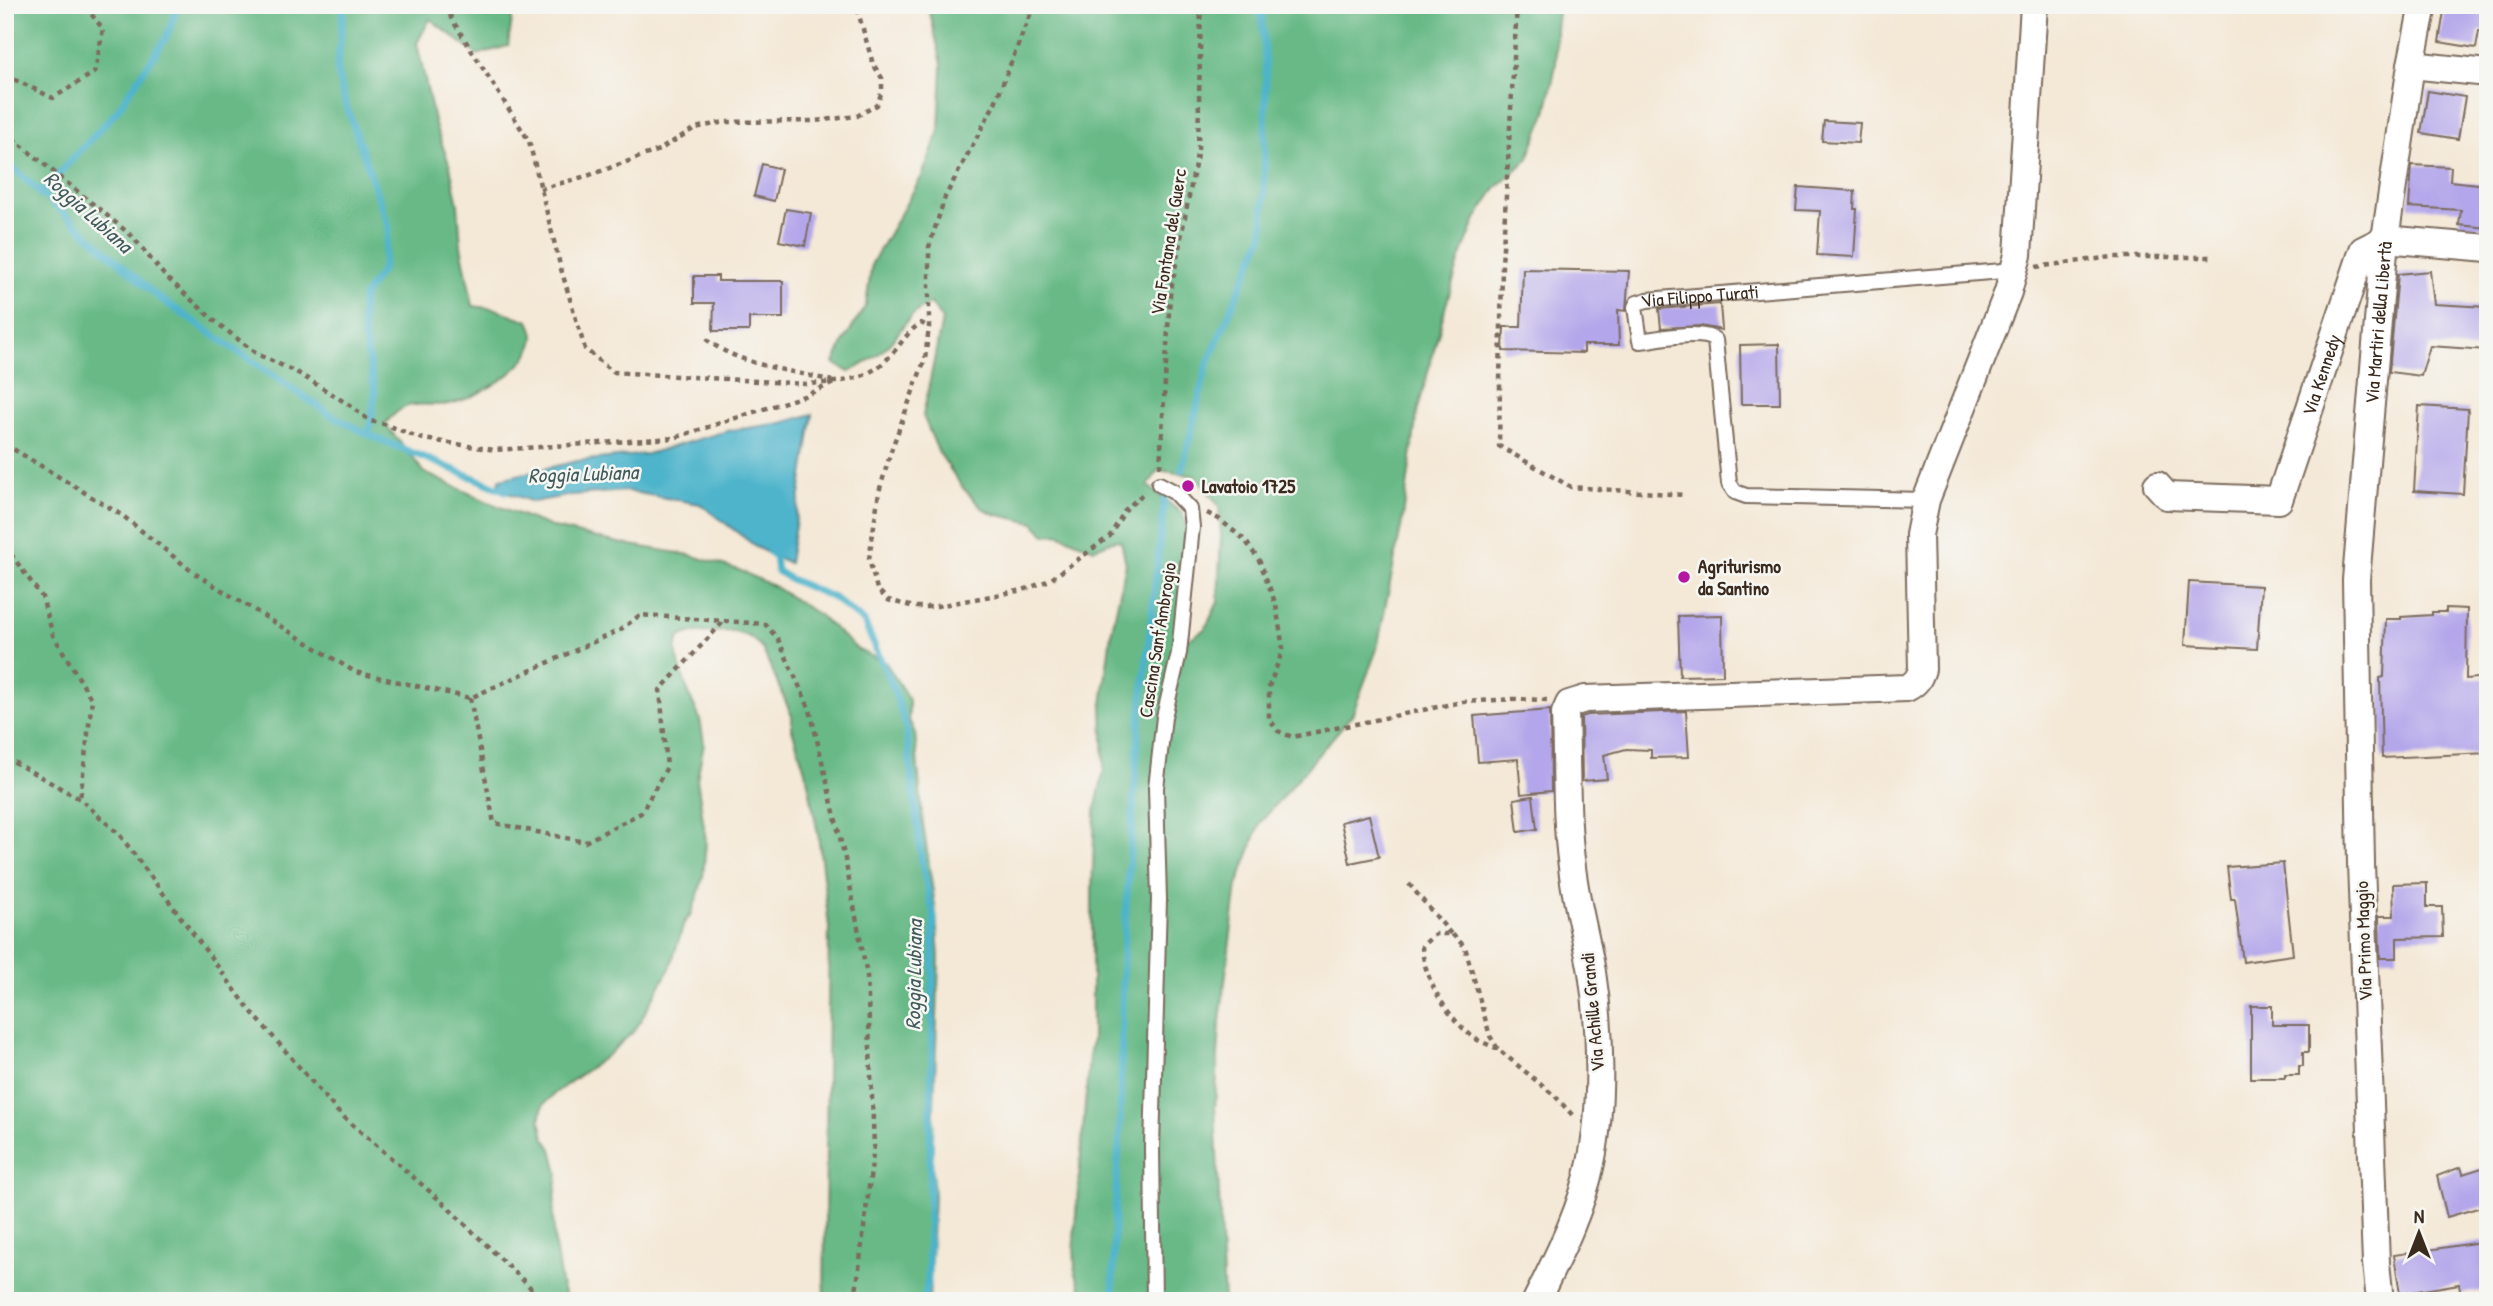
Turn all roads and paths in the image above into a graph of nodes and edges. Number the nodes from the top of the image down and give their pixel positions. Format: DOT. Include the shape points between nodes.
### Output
graph roads {
  1 [pos="84,5"];
  2 [pos="448,5"];
  3 [pos="856,5"];
  4 [pos="1028,5"];
  5 [pos="1201,5"];
  6 [pos="1517,5"];
  7 [pos="2034,5"];
  8 [pos="2423,5"];
  9 [pos="2411,65"];
  10 [pos="2488,73"];
  11 [pos="5,75"];
  12 [pos="5,132"];
  13 [pos="540,189"];
  14 [pos="2385,239"];
  15 [pos="2488,248"];
  16 [pos="2213,257"];
  17 [pos="2015,270"];
  18 [pos="929,327"];
  19 [pos="706,339"];
  20 [pos="836,382"];
  21 [pos="5,444"];
  22 [pos="1159,484"];
  23 [pos="2157,485"];
  24 [pos="1684,495"];
  25 [pos="1926,500"];
  26 [pos="1190,509"];
  27 [pos="5,546"];
  28 [pos="2356,580"];
  29 [pos="725,620"];
  30 [pos="470,698"];
  31 [pos="1567,709"];
  32 [pos="5,757"];
  33 [pos="80,799"];
  34 [pos="1409,884"];
  35 [pos="1452,934"];
  36 [pos="1498,1049"];
  37 [pos="1594,1140"];
  38 [pos="533,1294"];
  39 [pos="512,1301"];
  40 [pos="537,1301"];
  41 [pos="855,1301"];
  42 [pos="1154,1301"];
  43 [pos="1536,1301"];
  44 [pos="2380,1301"];
  1 -- 11 [label="path" via="103,29 95,72 52,99"];
  2 -- 13 [label="path" via="451,18 529,141"];
  3 -- 13 [label="path" via="873,64 882,78 877,105 857,116 724,122 695,128 659,150"];
  4 -- 18 [label="path" via="1030,15 995,103 945,197 929,247"];
  5 -- 22 [label="path, Via Fontana del Guerc" via="1198,149 1170,295"];
  6 -- 24 [label="path" via="1502,265 1500,446 1571,486"];
  7 -- 17 [label="street"];
  8 -- 9 [label="street, Via Martiri della Libertà"];
  9 -- 10 [label="street"];
  9 -- 14 [label="street, Via Martiri della Libertà"];
  12 -- 20 [label="path" via="132,236 164,275 257,354 298,373 370,421 422,439 495,450 674,438"];
  13 -- 20 [label="path" via="585,349 613,372"];
  14 -- 15 [label="street"];
  14 -- 23 [label="street, Via Kennedy" via="2363,250 2279,500 2167,496"];
  14 -- 28 [label="street, Via Martiri della Libertà"];
  16 -- 17 [label="path" via="2112,257"];
  17 -- 25 [label="street"];
  17 -- 25 [label="lane, Via Filippo Turati" via="1647,300 1635,307 1640,341 1698,335 1715,340 1729,483 1735,492 1746,496"];
  18 -- 20 [label="path" via="921,323 913,328 889,358 866,376"];
  18 -- 22 [label="path" via="925,359 877,503 869,559 877,589 888,600 932,607 1023,590 1050,580 1110,536 1125,510 1149,487"];
  19 -- 20 [label="path" via="719,350"];
  21 -- 30 [label="path" via="124,516 194,573 355,672"];
  22 -- 26 [label="lane"];
  25 -- 31 [label="street" via="1919,535 1922,669 1914,684 1907,688 1585,699"];
  26 -- 31 [label="path" via="1219,519 1245,540 1260,562 1276,605 1283,649 1269,687 1269,718 1278,731 1292,737 1462,702 1560,701"];
  26 -- 42 [label="lane, Cascina Sant'Ambrogio" via="1179,653 1164,717 1156,788"];
  27 -- 33 [label="path" via="42,597 53,635 92,700"];
  28 -- 44 [label="street, Via Primo Maggio" via="2361,878"];
  29 -- 30 [label="path" via="640,615 620,630"];
  29 -- 30 [label="path" via="660,690 667,767 641,813 585,842 494,823"];
  29 -- 41 [label="path" via="765,624 778,639 810,710 845,859 867,975 874,1146"];
  31 -- 37 [label="street, Via Achille Grandi" via="1572,867 1595,1010"];
  32 -- 33 [label="path"];
  33 -- 38 [label="path" via="119,834 250,1010 338,1112 442,1202"];
  34 -- 35 [label="path"];
  35 -- 36 [label="path" via="1465,947 1490,1036"];
  35 -- 36 [label="path" via="1435,934 1422,946 1422,962 1439,1000 1473,1037"];
  36 -- 37 [label="path" via="1556,1097"];
  37 -- 43 [label="street, Via Achille Grandi" via="1578,1212"];
  38 -- 39 [label="path"];
  38 -- 40 [label="path"];
}
